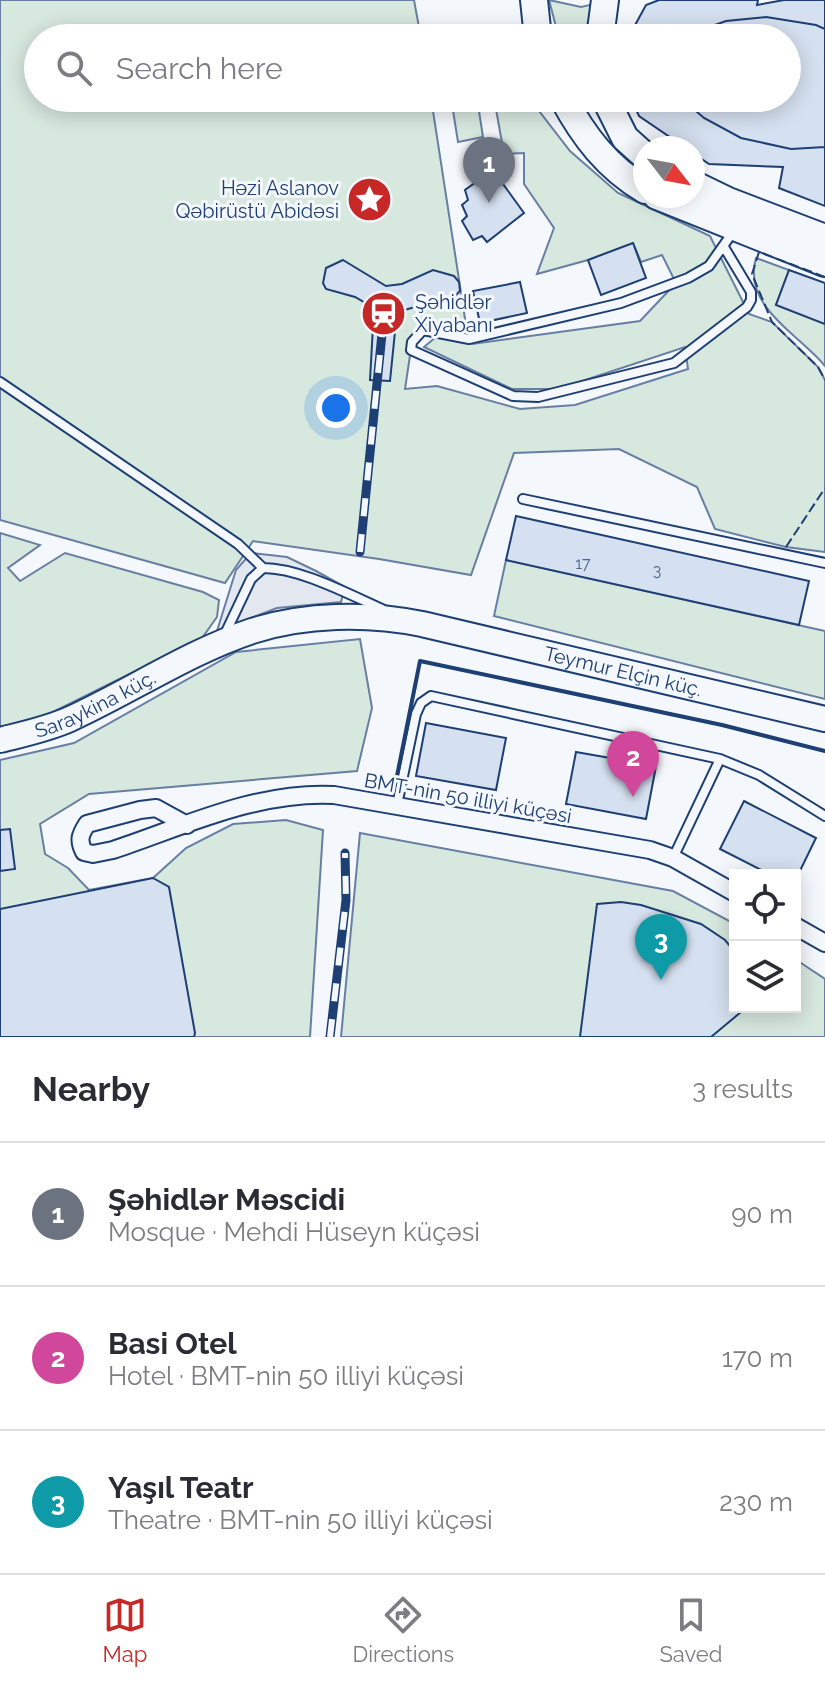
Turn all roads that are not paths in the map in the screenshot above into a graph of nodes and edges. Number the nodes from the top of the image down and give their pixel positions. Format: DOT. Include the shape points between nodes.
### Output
graph roads {
  1 [pos="521,0"];
  2 [pos="534,0"];
  3 [pos="605,0"];
  4 [pos="530,24"];
  5 [pos="535,24"];
  6 [pos="602,24"];
  7 [pos="572,112"];
  8 [pos="612,112"];
  9 [pos="633,145"];
  10 [pos="633,182"];
  11 [pos="705,190"];
  12 [pos="678,208"];
  13 [pos="729,238"];
  14 [pos="825,238"];
  15 [pos="825,263"];
  16 [pos="0,382"];
  17 [pos="523,499"];
  18 [pos="825,563"];
  19 [pos="263,568"];
  20 [pos="415,622"];
  21 [pos="220,644"];
  22 [pos="825,719"];
  23 [pos="0,740"];
  24 [pos="720,759"];
  25 [pos="397,805"];
  26 [pos="825,816"];
  27 [pos="187,825"];
  28 [pos="673,858"];
  29 [pos="729,890"];
  30 [pos="801,929"];
  31 [pos="825,943"];
  1 -- 4 [label="street"];
  2 -- 5 [label="main road"];
  3 -- 6 [label="main road"];
  7 -- 10 [label="main road" via="598,152"];
  8 -- 9 [label="main road"];
  11 -- 14 [label="main road"];
  12 -- 13 [label="main road"];
  13 -- 13 [label="lane" via="709,266 621,303 469,339 423,330 411,350 513,396 538,397 674,363 751,300"];
  13 -- 15 [label="main road"];
  16 -- 19 [label="lane" via="238,544"];
  17 -- 18 [label="lane"];
  19 -- 20 [label="lane" via="302,576"];
  19 -- 21 [label="lane" via="251,579"];
  20 -- 21 [label="street" via="312,619 272,625"];
  20 -- 22 [label="street, Teymur Elçin küç."];
  21 -- 23 [label="street, Saraykina küç." via="68,720"];
  24 -- 25 [label="lane" via="431,696 416,714"];
  24 -- 26 [label="lane" via="759,775"];
  24 -- 28 [label="lane"];
  25 -- 27 [label="street, BMT-nin 50 illiyi küçəsi" via="334,795 276,798"];
  25 -- 28 [label="street, BMT-nin 50 illiyi küçəsi"];
  27 -- 27 [label="street, BMT-nin 50 illiyi küçəsi" via="156,808 140,810 87,824 80,844 93,854"];
  28 -- 29 [label="street, BMT-nin 50 illiyi küçəsi"];
  30 -- 31 [label="street"];
}
